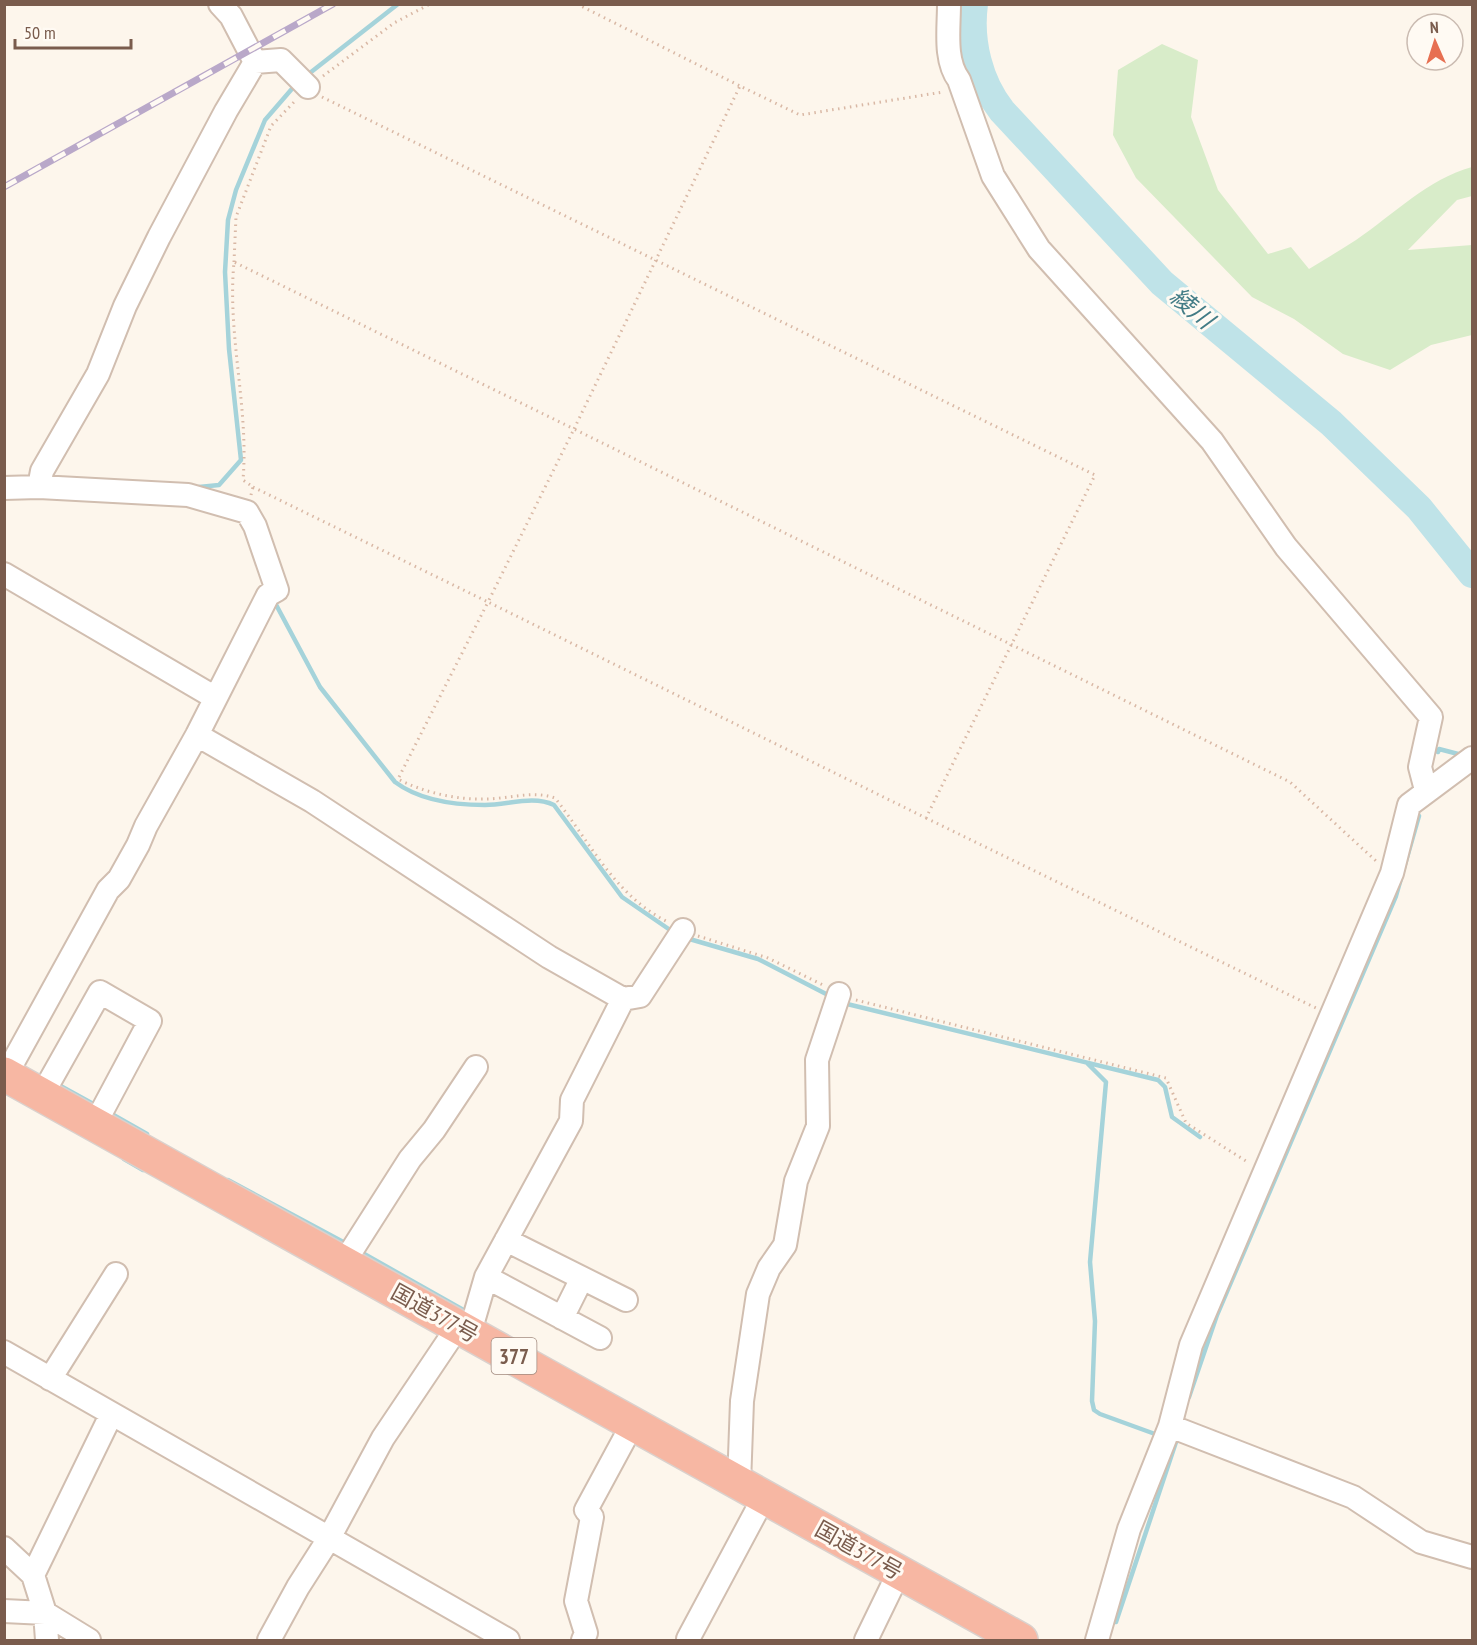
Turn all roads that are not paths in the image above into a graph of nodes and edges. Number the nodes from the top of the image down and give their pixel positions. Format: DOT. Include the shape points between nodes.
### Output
graph roads {
  1 [pos="220,4"];
  2 [pos="949,4"];
  3 [pos="255,62"];
  4 [pos="304,81"];
  5 [pos="40,479"];
  6 [pos="4,488"];
  7 [pos="4,574"];
  8 [pos="214,697"];
  9 [pos="197,735"];
  10 [pos="1473,758"];
  11 [pos="1432,787"];
  12 [pos="681,934"];
  13 [pos="838,998"];
  14 [pos="622,999"];
  15 [pos="476,1067"];
  16 [pos="5,1074"];
  17 [pos="48,1085"];
  18 [pos="100,1114"];
  19 [pos="506,1240"];
  20 [pos="350,1253"];
  21 [pos="116,1274"];
  22 [pos="486,1277"];
  23 [pos="582,1278"];
  24 [pos="626,1300"];
  25 [pos="562,1317"];
  26 [pos="464,1329"];
  27 [pos="600,1338"];
  28 [pos="4,1352"];
  29 [pos="50,1379"];
  30 [pos="111,1415"];
  31 [pos="633,1424"];
  32 [pos="1176,1429"];
  33 [pos="752,1491"];
  34 [pos="328,1540"];
  35 [pos="4,1548"];
  36 [pos="1473,1557"];
  37 [pos="899,1572"];
  38 [pos="33,1575"];
  39 [pos="4,1611"];
  40 [pos="38,1613"];
  41 [pos="688,1639"];
  42 [pos="34,1641"];
  43 [pos="47,1641"];
  44 [pos="89,1641"];
  45 [pos="268,1641"];
  46 [pos="508,1641"];
  47 [pos="583,1641"];
  48 [pos="866,1641"];
  49 [pos="1022,1641"];
  50 [pos="1097,1641"];
  1 -- 3 [label="street" via="231,16"];
  2 -- 11 [label="street" via="952,71 993,176 1039,249 1212,441 1286,548 1431,717 1419,767"];
  3 -- 4 [label="street" via="282,60"];
  3 -- 5 [label="street" via="159,237 116,325 98,374"];
  5 -- 6 [label="street"];
  5 -- 8 [label="street" via="188,495 247,512 277,590 270,594"];
  7 -- 8 [label="street"];
  8 -- 9 [label="street"];
  9 -- 14 [label="street" via="312,801 549,957"];
  9 -- 16 [label="street" via="119,879 108,890"];
  10 -- 11 [label="street"];
  11 -- 32 [label="street" via="1409,805 1392,873 1191,1345"];
  12 -- 14 [label="street" via="640,996"];
  13 -- 33 [label="street" via="817,1060 818,1126 796,1181 785,1245 758,1294 742,1401"];
  14 -- 19 [label="street" via="572,1100 571,1121"];
  15 -- 20 [label="street" via="441,1121 410,1159"];
  16 -- 17 [label="highway, 国道377号 / 377"];
  17 -- 18 [label="highway, 国道377号 / 377"];
  17 -- 18 [label="street" via="100,992 150,1021"];
  18 -- 20 [label="highway, 国道377号 / 377"];
  19 -- 22 [label="street"];
  19 -- 23 [label="street"];
  20 -- 26 [label="highway, 国道377号 / 377"];
  21 -- 29 [label="street"];
  22 -- 25 [label="street"];
  22 -- 26 [label="street"];
  23 -- 24 [label="street"];
  23 -- 25 [label="street"];
  25 -- 27 [label="street"];
  26 -- 31 [label="highway, 国道377号 / 377"];
  26 -- 34 [label="street" via="383,1438"];
  28 -- 29 [label="street"];
  29 -- 30 [label="street"];
  30 -- 34 [label="street"];
  30 -- 38 [label="street"];
  31 -- 33 [label="highway, 国道377号 / 377"];
  31 -- 47 [label="street" via="586,1510 592,1518 576,1601 586,1633"];
  32 -- 36 [label="street" via="1353,1497 1421,1542"];
  32 -- 50 [label="street" via="1129,1529"];
  33 -- 37 [label="highway, 国道377号 / 377"];
  33 -- 41 [label="street"];
  34 -- 45 [label="street"];
  34 -- 46 [label="street"];
  35 -- 38 [label="street"];
  37 -- 48 [label="street"];
  37 -- 49 [label="highway, 国道377号 / 377"];
  38 -- 40 [label="street"];
  39 -- 40 [label="street"];
  40 -- 42 [label="street"];
  40 -- 43 [label="street"];
  40 -- 44 [label="street"];
}
